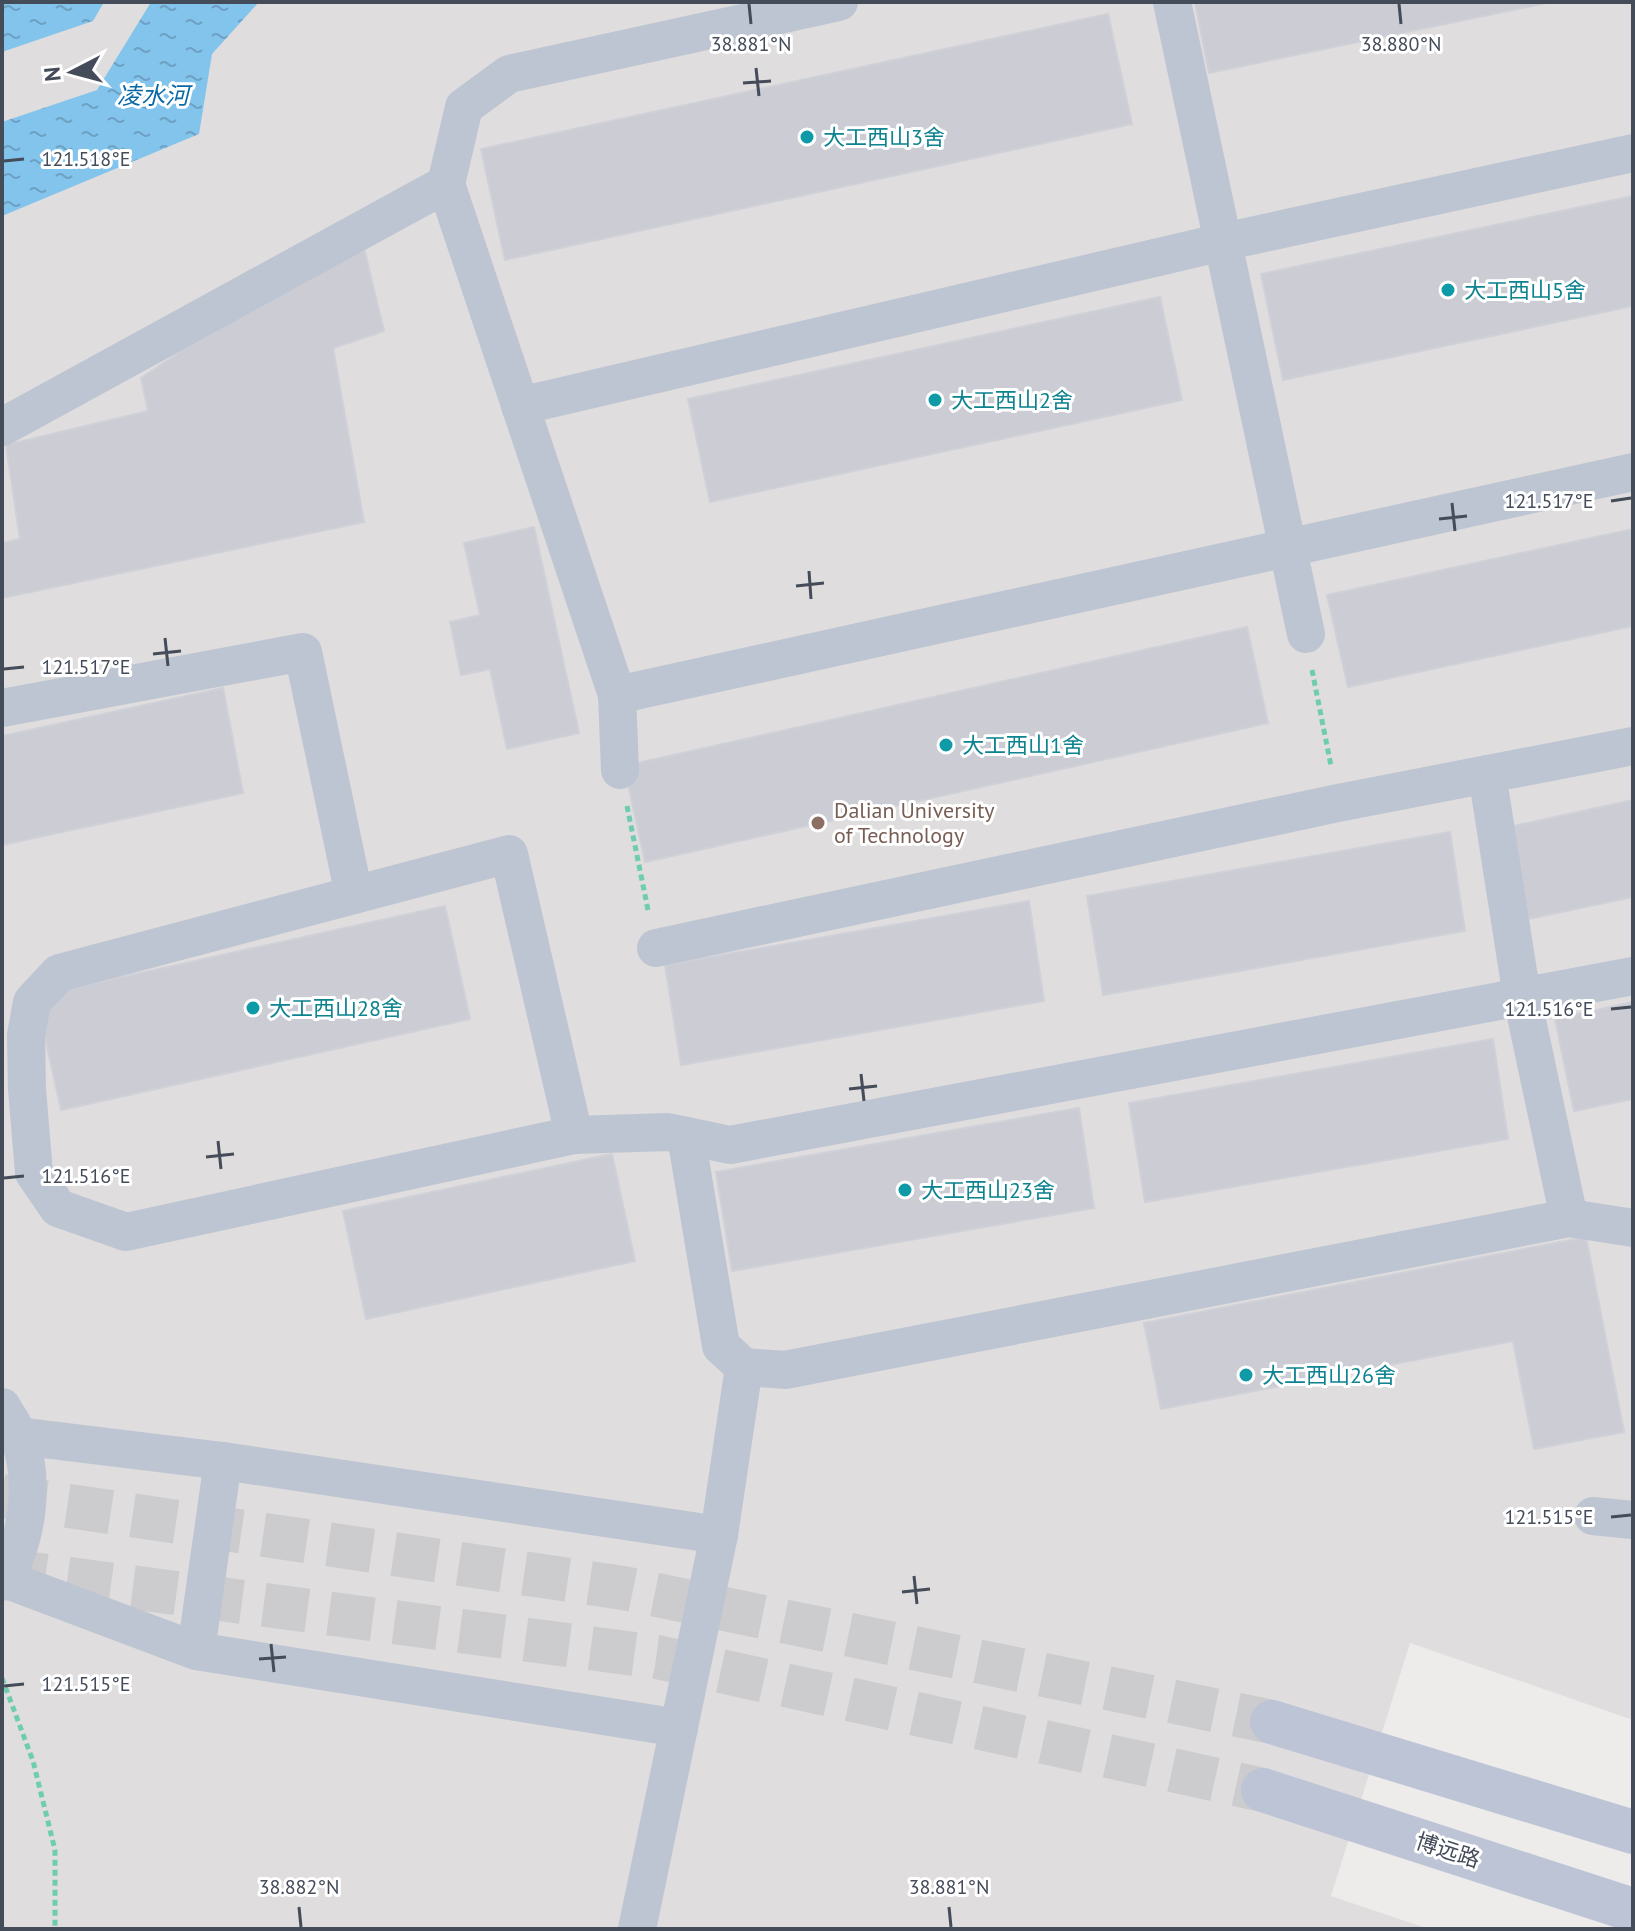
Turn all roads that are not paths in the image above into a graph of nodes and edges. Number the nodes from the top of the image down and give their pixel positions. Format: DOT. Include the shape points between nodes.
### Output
graph roads {
  1 [pos="839,2"];
  2 [pos="1172,2"];
  3 [pos="1633,153"];
  4 [pos="446,184"];
  5 [pos="1223,242"];
  6 [pos="520,406"];
  7 [pos="2,427"];
  8 [pos="1633,472"];
  9 [pos="1287,546"];
  10 [pos="1306,634"];
  11 [pos="617,695"];
  12 [pos="2,708"];
  13 [pos="1633,746"];
  14 [pos="620,770"];
  15 [pos="1487,774"];
  16 [pos="354,895"];
  17 [pos="656,948"];
  18 [pos="1633,976"];
  19 [pos="1522,997"];
  20 [pos="574,1135"];
  21 [pos="686,1136"];
  22 [pos="1569,1218"];
  23 [pos="1633,1228"];
  24 [pos="744,1367"];
  25 [pos="10,1421"];
  26 [pos="223,1461"];
  27 [pos="1593,1516"];
  28 [pos="1633,1520"];
  29 [pos="719,1535"];
  30 [pos="3,1580"];
  31 [pos="196,1651"];
  32 [pos="1272,1722"];
  33 [pos="679,1728"];
  34 [pos="1263,1790"];
  35 [pos="1633,1832"];
  36 [pos="1633,1910"];
  37 [pos="637,1929"];
  1 -- 4 [label="street" via="509,74 464,107"];
  2 -- 5 [label="street"];
  3 -- 5 [label="street"];
  4 -- 6 [label="street"];
  4 -- 7 [label="street"];
  5 -- 6 [label="street"];
  5 -- 9 [label="street"];
  6 -- 11 [label="street"];
  8 -- 9 [label="street"];
  9 -- 10 [label="street"];
  9 -- 11 [label="street"];
  11 -- 14 [label="street"];
  12 -- 16 [label="street" via="303,652"];
  13 -- 15 [label="street"];
  15 -- 17 [label="street"];
  15 -- 19 [label="street"];
  16 -- 20 [label="street" via="509,854"];
  16 -- 20 [label="street" via="59,973 32,1002 26,1035 34,1173 58,1208 126,1232"];
  18 -- 19 [label="street"];
  19 -- 21 [label="street" via="730,1145"];
  19 -- 22 [label="street"];
  20 -- 21 [label="street"];
  21 -- 24 [label="street" via="721,1346"];
  22 -- 23 [label="street"];
  22 -- 24 [label="street" via="785,1370"];
  24 -- 29 [label="street"];
  25 -- 26 [label="street"];
  25 -- 30 [label="street" via="28,1484 24,1533"];
  26 -- 29 [label="street"];
  26 -- 31 [label="street"];
  27 -- 28 [label="street"];
  29 -- 33 [label="street"];
  30 -- 31 [label="street"];
  31 -- 33 [label="street"];
  32 -- 35 [label="main road"];
  33 -- 37 [label="street"];
  34 -- 36 [label="main road, 博远路"];
}
